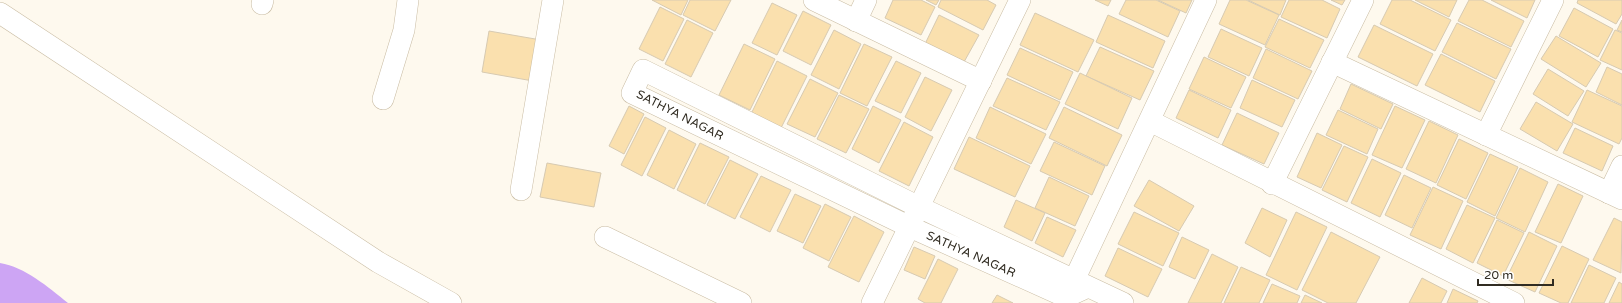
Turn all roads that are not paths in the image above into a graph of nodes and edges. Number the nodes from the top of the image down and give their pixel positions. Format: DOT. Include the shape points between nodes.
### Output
graph roads {
  1 [pos="408,0"];
  2 [pos="553,0"];
  3 [pos="814,0"];
  4 [pos="866,0"];
  5 [pos="1020,0"];
  6 [pos="1206,0"];
  7 [pos="1363,0"];
  8 [pos="1553,0"];
  9 [pos="0,13"];
  10 [pos="856,22"];
  11 [pos="1332,62"];
  12 [pos="981,81"];
  13 [pos="383,99"];
  14 [pos="1150,121"];
  15 [pos="1486,135"];
  16 [pos="1622,166"];
  17 [pos="1272,184"];
  18 [pos="522,190"];
  19 [pos="1615,196"];
  20 [pos="919,207"];
  21 [pos="910,227"];
  22 [pos="605,237"];
  23 [pos="1076,288"];
  24 [pos="451,303"];
  25 [pos="741,303"];
  26 [pos="872,303"];
  27 [pos="1123,303"];
  28 [pos="1514,303"];
  1 -- 13 [label="street" via="404,30"];
  2 -- 18 [label="street"];
  3 -- 10 [label="street"];
  4 -- 10 [label="street"];
  5 -- 12 [label="street"];
  6 -- 14 [label="street"];
  7 -- 11 [label="street"];
  8 -- 15 [label="street"];
  9 -- 24 [label="street" via="378,262"];
  10 -- 12 [label="street"];
  11 -- 15 [label="street"];
  11 -- 17 [label="street"];
  12 -- 20 [label="street"];
  14 -- 17 [label="street"];
  14 -- 23 [label="street"];
  15 -- 19 [label="street"];
  16 -- 19 [label="street"];
  17 -- 28 [label="street"];
  20 -- 21 [label="street"];
  20 -- 21 [label="street, SATHYA NAGAR" via="643,70 632,93"];
  20 -- 23 [label="street, SATHYA NAGAR"];
  21 -- 23 [label="street, SATHYA NAGAR"];
  21 -- 26 [label="street"];
  22 -- 25 [label="street"];
  23 -- 27 [label="street, SATHYA NAGAR"];
}
